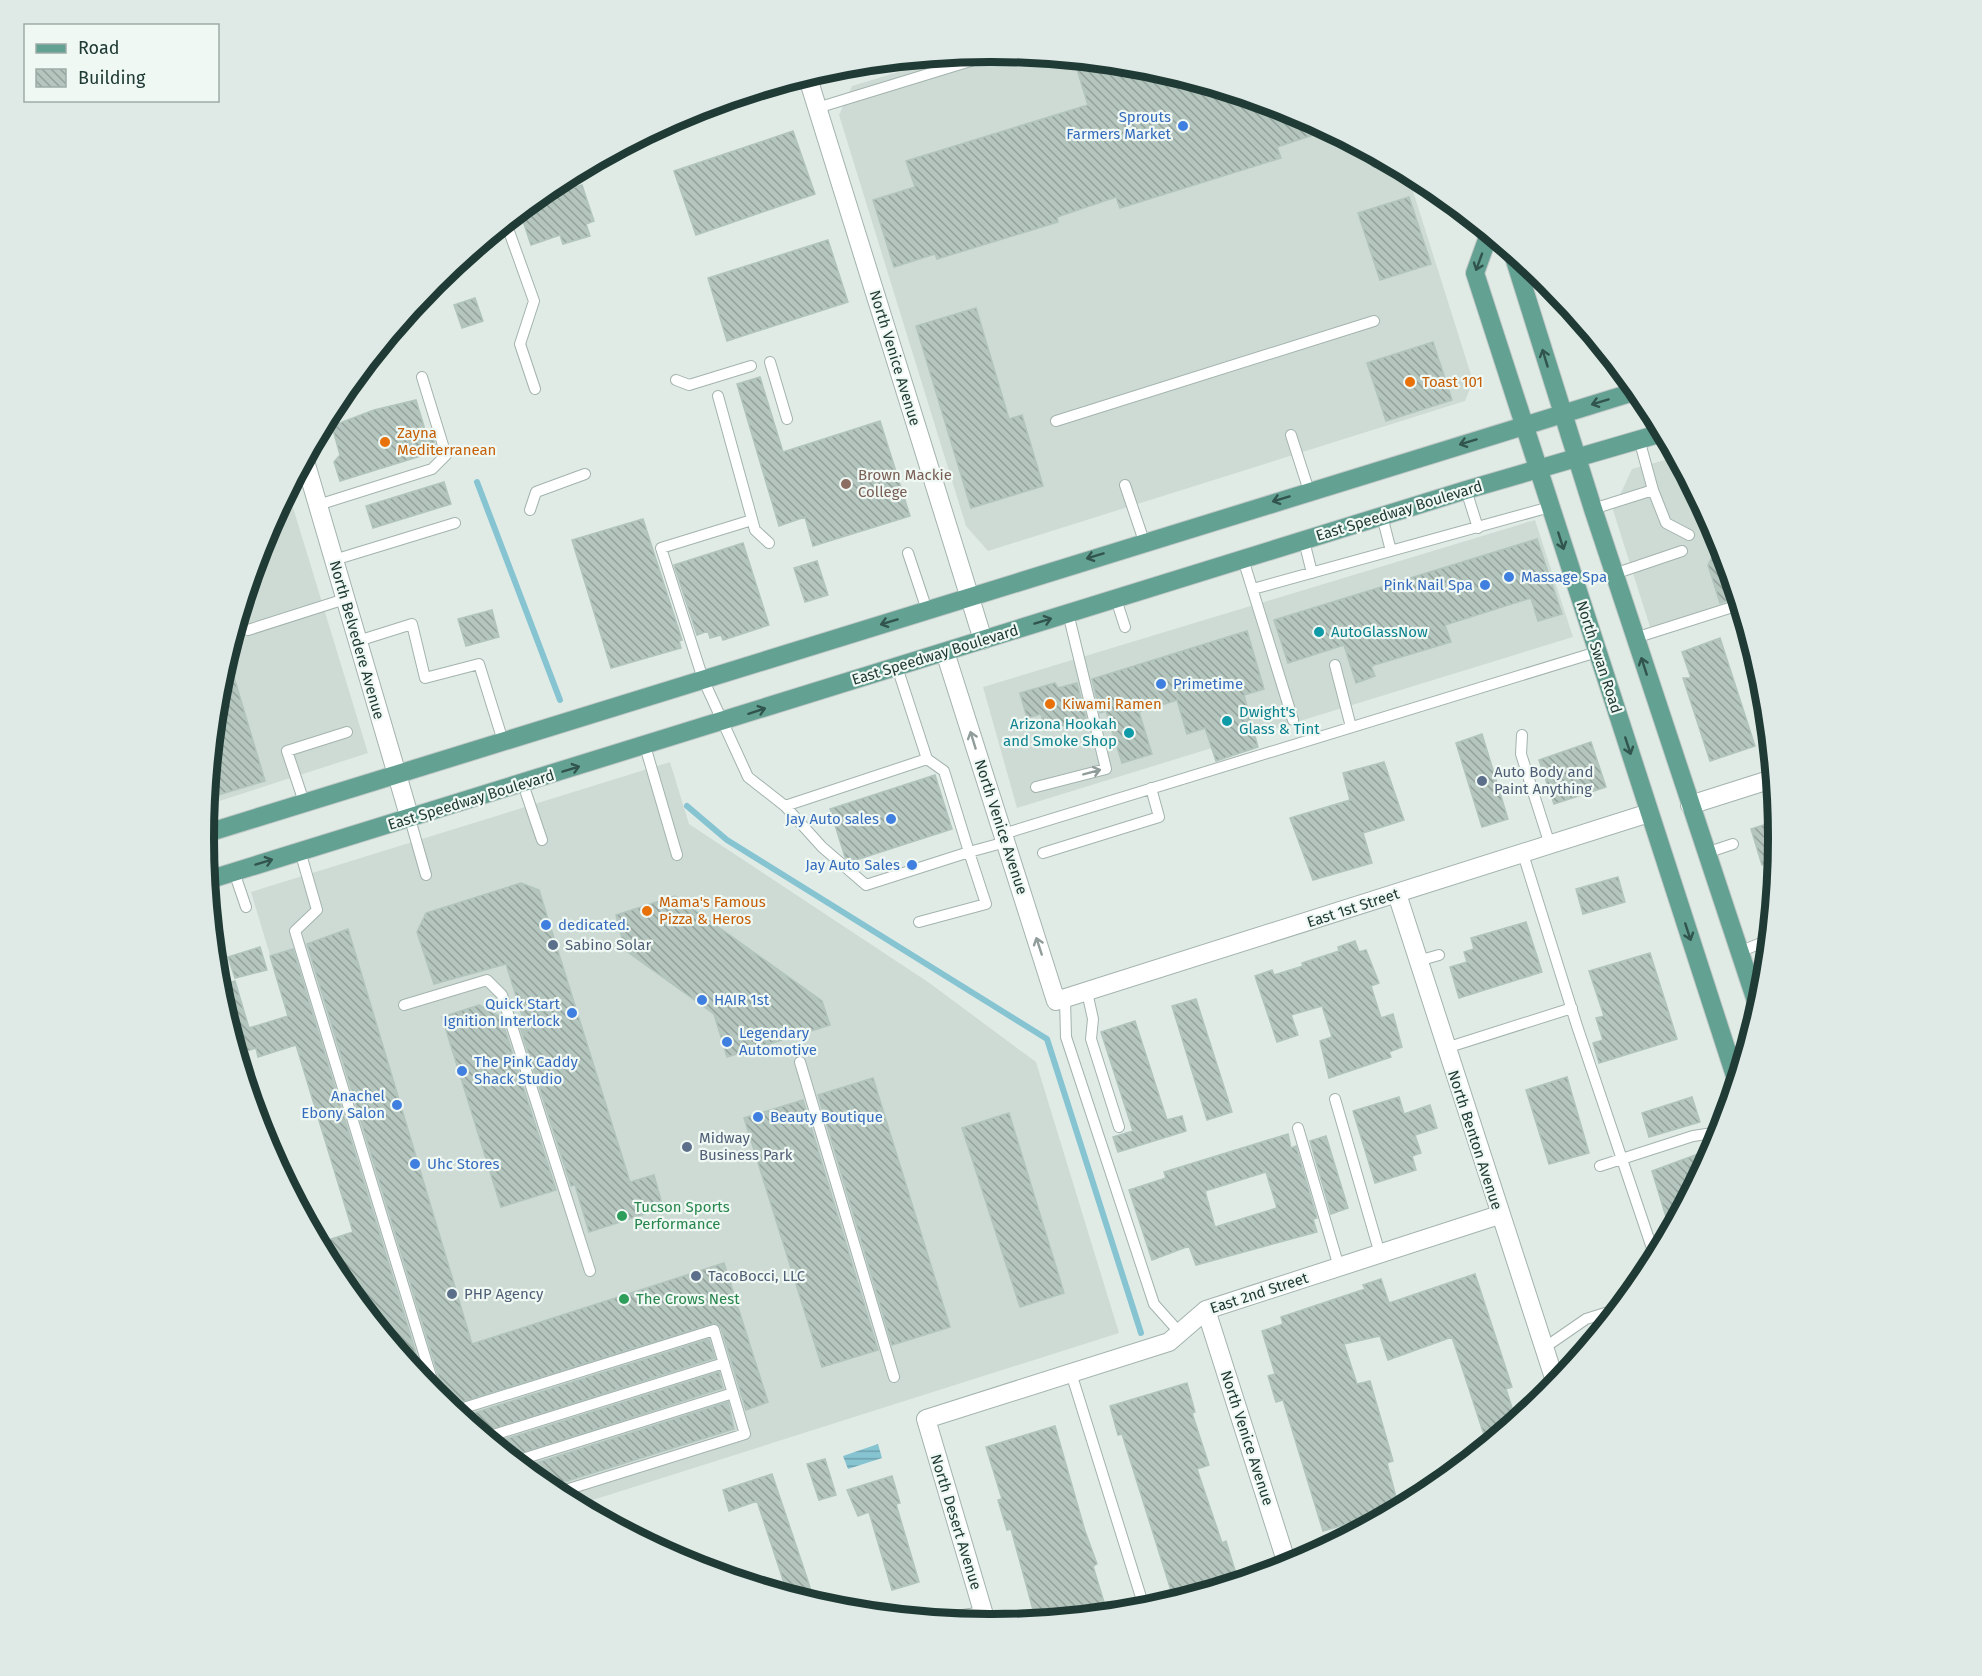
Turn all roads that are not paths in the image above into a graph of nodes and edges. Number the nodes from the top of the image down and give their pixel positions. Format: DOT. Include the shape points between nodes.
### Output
graph roads {
  1 [pos="966,62"];
  2 [pos="810,83"];
  3 [pos="817,108"];
  4 [pos="508,230"];
  5 [pos="1487,241"];
  6 [pos="1517,267"];
  7 [pos="1374,321"];
  8 [pos="770,362"];
  9 [pos="751,366"];
  10 [pos="422,377"];
  11 [pos="676,380"];
  12 [pos="536,389"];
  13 [pos="1628,394"];
  14 [pos="718,396"];
  15 [pos="1562,414"];
  16 [pos="788,419"];
  17 [pos="1056,421"];
  18 [pos="1524,425"];
  19 [pos="1291,435"];
  20 [pos="1654,435"];
  21 [pos="1639,439"];
  22 [pos="1576,457"];
  23 [pos="1537,468"];
  24 [pos="308,471"];
  25 [pos="585,474"];
  26 [pos="1125,485"];
  27 [pos="1466,490"];
  28 [pos="1653,490"];
  29 [pos="1309,491"];
  30 [pos="318,505"];
  31 [pos="1550,507"];
  32 [pos="1593,509"];
  33 [pos="530,510"];
  34 [pos="1382,516"];
  35 [pos="752,520"];
  36 [pos="455,523"];
  37 [pos="1478,528"];
  38 [pos="1689,535"];
  39 [pos="1144,541"];
  40 [pos="1304,541"];
  41 [pos="769,543"];
  42 [pos="1391,551"];
  43 [pos="1682,551"];
  44 [pos="908,553"];
  45 [pos="1243,559"];
  46 [pos="334,560"];
  47 [pos="1311,573"];
  48 [pos="1614,574"];
  49 [pos="1253,589"];
  50 [pos="970,595"];
  51 [pos="345,599"];
  52 [pos="1116,599"];
  53 [pos="1732,607"];
  54 [pos="927,610"];
  55 [pos="1068,613"];
  56 [pos="1125,627"];
  57 [pos="248,630"];
  58 [pos="1635,639"];
  59 [pos="983,640"];
  60 [pos="358,641"];
  61 [pos="945,652"];
  62 [pos="1597,652"];
  63 [pos="1335,665"];
  64 [pos="897,667"];
  65 [pos="704,679"];
  66 [pos="1293,720"];
  67 [pos="723,722"];
  68 [pos="1351,727"];
  69 [pos="347,732"];
  70 [pos="1522,735"];
  71 [pos="503,741"];
  72 [pos="645,746"];
  73 [pos="927,759"];
  74 [pos="396,774"];
  75 [pos="1765,781"];
  76 [pos="523,784"];
  77 [pos="1036,787"];
  78 [pos="1151,788"];
  79 [pos="304,802"];
  80 [pos="1690,805"];
  81 [pos="784,806"];
  82 [pos="1649,813"];
  83 [pos="410,819"];
  84 [pos="214,831"];
  85 [pos="1004,838"];
  86 [pos="542,840"];
  87 [pos="1733,844"];
  88 [pos="1550,845"];
  89 [pos="300,851"];
  90 [pos="969,852"];
  91 [pos="1706,853"];
  92 [pos="1043,854"];
  93 [pos="1523,854"];
  94 [pos="677,855"];
  95 [pos="234,872"];
  96 [pos="426,875"];
  97 [pos="216,878"];
  98 [pos="1397,894"];
  99 [pos="246,907"];
  100 [pos="919,922"];
  101 [pos="1760,943"];
  102 [pos="1739,952"];
  103 [pos="1438,955"];
  104 [pos="1418,961"];
  105 [pos="1755,975"];
  106 [pos="1088,992"];
  107 [pos="1061,1000"];
  108 [pos="404,1005"];
  109 [pos="1572,1008"];
  110 [pos="1446,1048"];
  111 [pos="800,1062"];
  112 [pos="1732,1068"];
  113 [pos="1335,1099"];
  114 [pos="1119,1127"];
  115 [pos="1298,1128"];
  116 [pos="1708,1134"];
  117 [pos="1622,1158"];
  118 [pos="1600,1166"];
  119 [pos="1499,1215"];
  120 [pos="1651,1245"];
  121 [pos="1380,1254"];
  122 [pos="1339,1267"];
  123 [pos="590,1270"];
  124 [pos="1206,1310"];
  125 [pos="1605,1313"];
  126 [pos="1180,1333"];
  127 [pos="1544,1348"];
  128 [pos="724,1363"];
  129 [pos="429,1373"];
  130 [pos="1071,1373"];
  131 [pos="1553,1374"];
  132 [pos="894,1377"];
  133 [pos="733,1393"];
  134 [pos="464,1408"];
  135 [pos="926,1419"];
  136 [pos="494,1434"];
  137 [pos="524,1458"];
  138 [pos="569,1490"];
  139 [pos="1284,1557"];
  140 [pos="1142,1600"];
  141 [pos="985,1614"];
  1 -- 3 [label="lane"];
  2 -- 3 [label="street, North Venice Avenue"];
  3 -- 50 [label="street, North Venice Avenue"];
  4 -- 12 [label="lane" via="534,301 520,344"];
  5 -- 18 [label="main road, North Swan Road, one-way" via="1475,273"];
  15 -- 6 [label="main road, North Swan Road, one-way"];
  7 -- 17 [label="lane"];
  8 -- 16 [label="lane"];
  9 -- 11 [label="lane" via="690,385"];
  10 -- 30 [label="lane" via="446,455 432,469"];
  13 -- 15 [label="main road, one-way"];
  14 -- 35 [label="lane"];
  15 -- 18 [label="main road"];
  15 -- 22 [label="main road, North Swan Road"];
  18 -- 23 [label="main road, North Swan Road"];
  18 -- 29 [label="main road, one-way"];
  19 -- 29 [label="lane"];
  20 -- 21 [label="main road, East Speedway Boulevard"];
  21 -- 22 [label="main road, East Speedway Boulevard"];
  21 -- 28 [label="lane"];
  22 -- 23 [label="main road, East Speedway Boulevard"];
  22 -- 32 [label="main road, North Swan Road"];
  23 -- 27 [label="main road, East Speedway Boulevard"];
  23 -- 31 [label="main road, North Swan Road"];
  24 -- 30 [label="street, North Belvedere Avenue"];
  25 -- 33 [label="lane" via="536,492"];
  26 -- 39 [label="lane"];
  27 -- 34 [label="main road, East Speedway Boulevard"];
  27 -- 37 [label="lane"];
  28 -- 32 [label="lane"];
  28 -- 38 [label="lane" via="1666,523"];
  29 -- 39 [label="main road, one-way"];
  30 -- 46 [label="street, North Belvedere Avenue"];
  31 -- 37 [label="lane"];
  31 -- 62 [label="main road, North Swan Road, one-way"];
  32 -- 48 [label="main road, North Swan Road"];
  34 -- 40 [label="main road, East Speedway Boulevard"];
  34 -- 42 [label="lane"];
  35 -- 41 [label="lane" via="755,530"];
  35 -- 65 [label="lane" via="661,548"];
  36 -- 46 [label="lane"];
  37 -- 42 [label="lane"];
  39 -- 50 [label="main road, one-way"];
  40 -- 45 [label="main road, East Speedway Boulevard"];
  40 -- 47 [label="lane"];
  42 -- 47 [label="lane"];
  43 -- 48 [label="lane"];
  44 -- 54 [label="lane"];
  45 -- 49 [label="lane"];
  45 -- 52 [label="main road, East Speedway Boulevard"];
  46 -- 51 [label="street, North Belvedere Avenue"];
  47 -- 49 [label="lane"];
  48 -- 58 [label="main road, North Swan Road"];
  49 -- 66 [label="lane"];
  50 -- 54 [label="main road"];
  50 -- 59 [label="street, North Venice Avenue"];
  51 -- 57 [label="lane"];
  51 -- 60 [label="street, North Belvedere Avenue"];
  52 -- 55 [label="main road, East Speedway Boulevard"];
  52 -- 56 [label="lane"];
  53 -- 58 [label="lane"];
  54 -- 65 [label="main road, one-way"];
  59 -- 55 [label="main road, East Speedway Boulevard, one-way"];
  77 -- 55 [label="lane, one-way" via="1106,769"];
  80 -- 58 [label="main road, North Swan Road, one-way"];
  59 -- 61 [label="main road, East Speedway Boulevard"];
  60 -- 71 [label="lane" via="412,624 425,678 479,664"];
  60 -- 74 [label="street, North Belvedere Avenue"];
  61 -- 64 [label="main road, East Speedway Boulevard"];
  85 -- 61 [label="street, North Venice Avenue, one-way"];
  62 -- 68 [label="lane"];
  62 -- 82 [label="main road, North Swan Road, one-way"];
  63 -- 68 [label="lane"];
  67 -- 64 [label="main road, East Speedway Boulevard, one-way"];
  64 -- 73 [label="lane"];
  65 -- 67 [label="lane"];
  65 -- 71 [label="main road"];
  67 -- 72 [label="main road, East Speedway Boulevard"];
  67 -- 81 [label="lane" via="748,777"];
  68 -- 78 [label="lane"];
  69 -- 79 [label="lane" via="287,751"];
  70 -- 88 [label="lane" via="1521,754"];
  71 -- 74 [label="main road"];
  76 -- 72 [label="main road, East Speedway Boulevard, one-way"];
  72 -- 94 [label="lane"];
  73 -- 81 [label="lane"];
  73 -- 90 [label="lane" via="944,771"];
  74 -- 79 [label="main road"];
  74 -- 83 [label="street, North Belvedere Avenue"];
  75 -- 80 [label="street"];
  76 -- 83 [label="main road, East Speedway Boulevard"];
  76 -- 86 [label="lane"];
  78 -- 85 [label="lane"];
  78 -- 92 [label="lane" via="1159,817"];
  79 -- 84 [label="main road"];
  80 -- 91 [label="main road, North Swan Road"];
  81 -- 90 [label="lane" via="822,847 866,885"];
  82 -- 88 [label="street, East 1st Street"];
  82 -- 112 [label="main road, North Swan Road, one-way"];
  83 -- 89 [label="main road, East Speedway Boulevard"];
  83 -- 96 [label="lane"];
  85 -- 90 [label="lane"];
  107 -- 85 [label="street, North Venice Avenue, one-way"];
  87 -- 91 [label="lane"];
  88 -- 93 [label="street, East 1st Street"];
  95 -- 89 [label="main road, East Speedway Boulevard, one-way"];
  89 -- 129 [label="lane" via="317,910 296,931"];
  90 -- 100 [label="lane" via="986,904"];
  91 -- 102 [label="main road, North Swan Road"];
  93 -- 98 [label="street, East 1st Street"];
  93 -- 109 [label="lane"];
  95 -- 97 [label="main road, East Speedway Boulevard"];
  95 -- 99 [label="lane"];
  98 -- 104 [label="street, North Benton Avenue"];
  98 -- 106 [label="street, East 1st Street"];
  101 -- 102 [label="lane"];
  102 -- 105 [label="main road, North Swan Road"];
  103 -- 104 [label="lane"];
  104 -- 110 [label="street, North Benton Avenue"];
  106 -- 107 [label="street, East 1st Street"];
  106 -- 114 [label="lane" via="1092,1039"];
  107 -- 126 [label="lane" via="1066,1037 1154,1304"];
  108 -- 123 [label="lane" via="487,980 502,994"];
  109 -- 110 [label="lane"];
  109 -- 117 [label="lane"];
  110 -- 119 [label="street, North Benton Avenue"];
  111 -- 132 [label="lane"];
  113 -- 121 [label="lane"];
  115 -- 122 [label="lane"];
  116 -- 117 [label="lane"];
  117 -- 118 [label="lane"];
  117 -- 120 [label="lane"];
  119 -- 121 [label="street, East 2nd Street"];
  119 -- 127 [label="street, North Benton Avenue"];
  121 -- 122 [label="street, East 2nd Street"];
  122 -- 124 [label="street, East 2nd Street"];
  124 -- 126 [label="street, East 2nd Street"];
  124 -- 139 [label="street, North Venice Avenue"];
  125 -- 127 [label="lane" via="1586,1319"];
  126 -- 130 [label="street, East 2nd Street" via="1169,1342"];
  127 -- 131 [label="street, North Benton Avenue"];
  128 -- 133 [label="lane"];
  128 -- 134 [label="lane" via="714,1330"];
  128 -- 136 [label="lane"];
  130 -- 135 [label="street, East 2nd Street"];
  130 -- 140 [label="lane"];
  133 -- 137 [label="lane"];
  133 -- 138 [label="lane" via="745,1434"];
  135 -- 141 [label="street, North Desert Avenue"];
}
